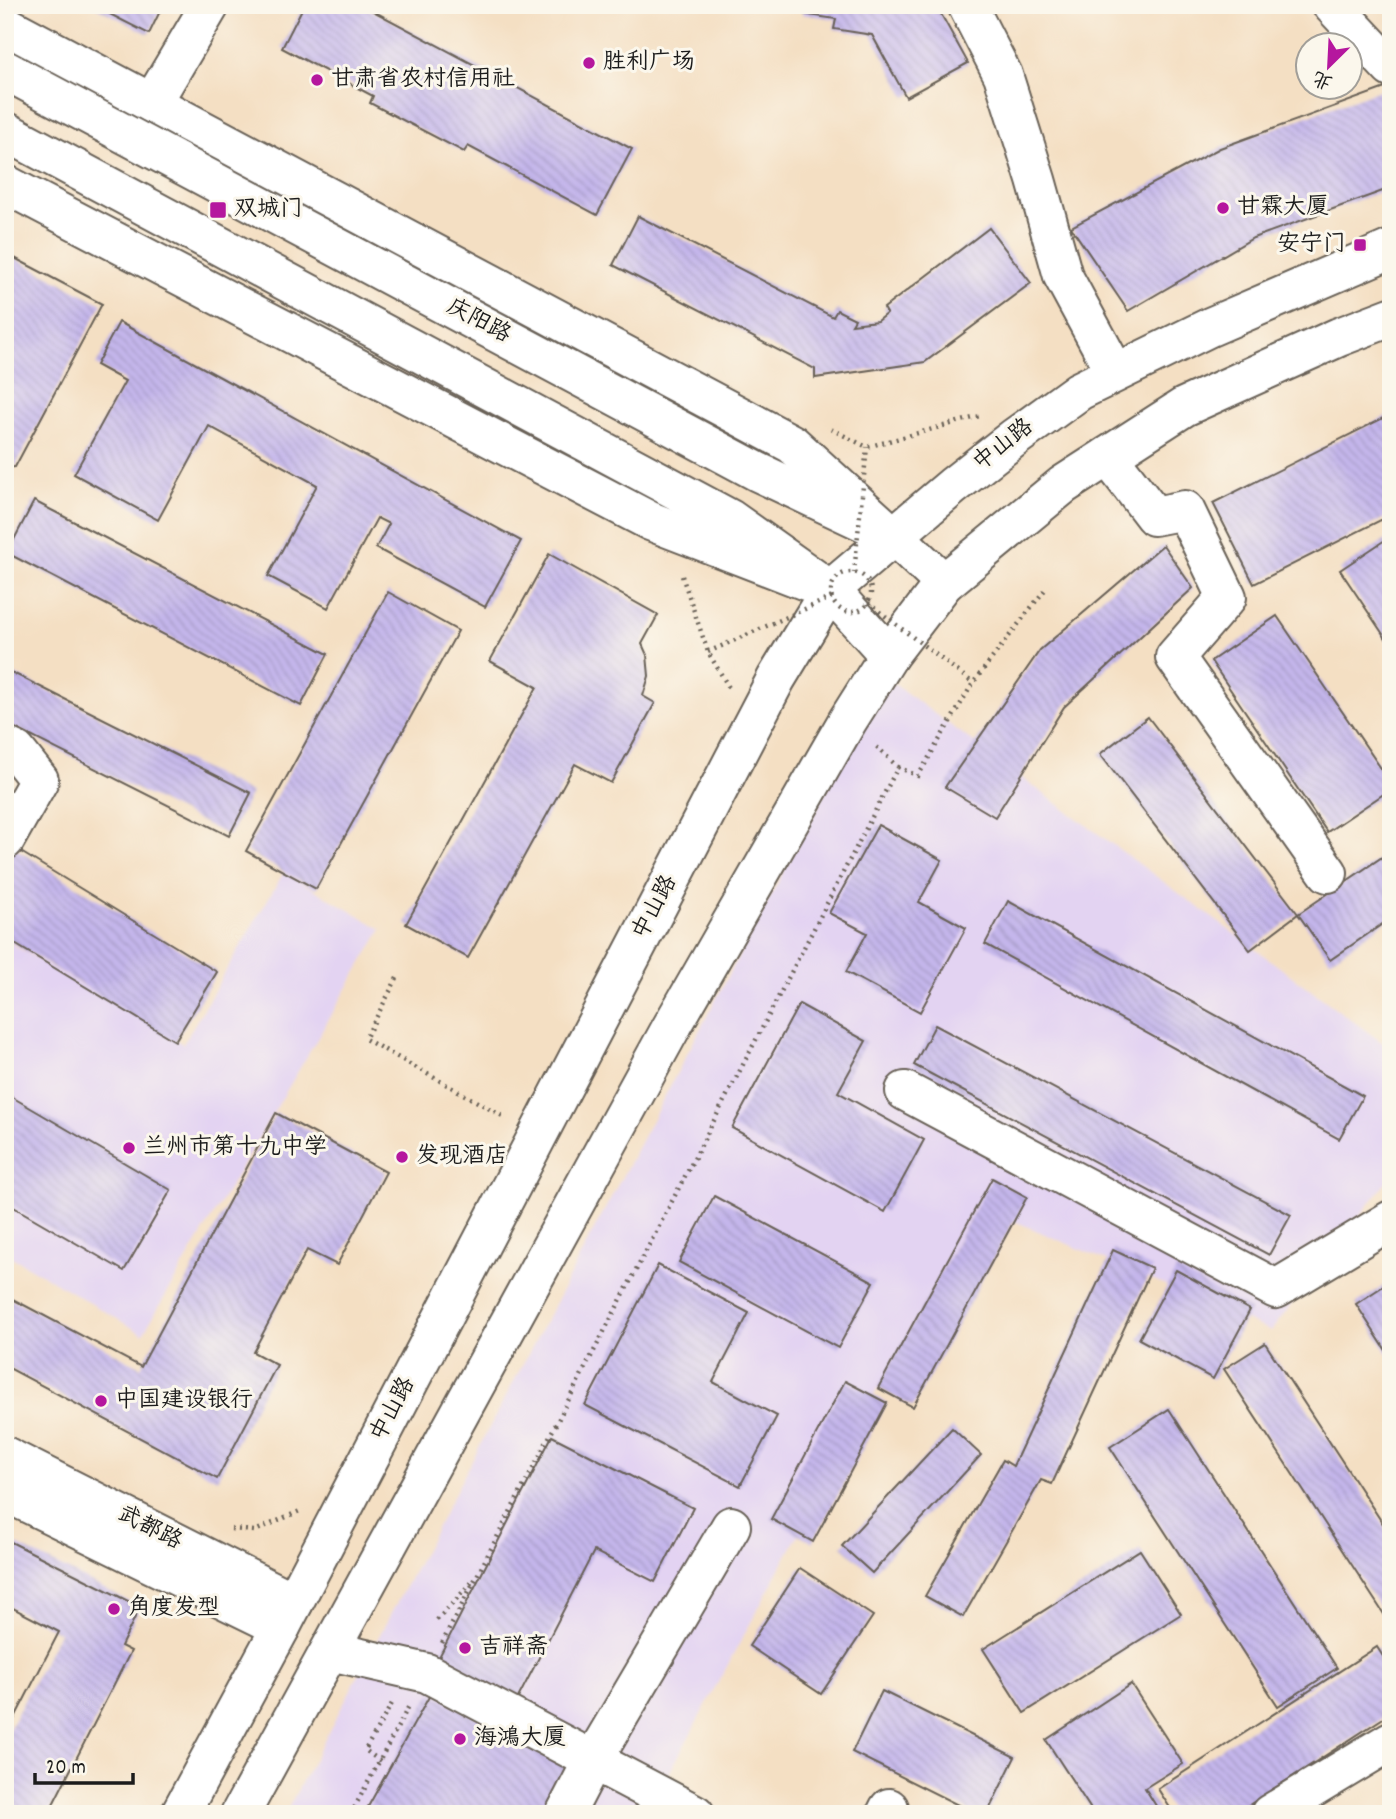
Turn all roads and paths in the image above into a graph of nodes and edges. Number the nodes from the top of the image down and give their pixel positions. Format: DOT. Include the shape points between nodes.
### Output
graph roads {
  1 [pos="210,5"];
  2 [pos="967,5"];
  3 [pos="1332,5"];
  4 [pos="5,25"];
  5 [pos="1391,68"];
  6 [pos="5,70"];
  7 [pos="152,103"];
  8 [pos="5,131"];
  9 [pos="5,184"];
  10 [pos="1391,248"];
  11 [pos="1391,317"];
  12 [pos="1115,372"];
  13 [pos="980,416"];
  14 [pos="1108,456"];
  15 [pos="894,536"];
  16 [pos="682,576"];
  17 [pos="944,583"];
  18 [pos="839,587"];
  19 [pos="1047,587"];
  20 [pos="868,603"];
  21 [pos="889,655"];
  22 [pos="973,683"];
  23 [pos="848,720"];
  24 [pos="11,749"];
  25 [pos="898,767"];
  26 [pos="5,840"];
  27 [pos="1328,873"];
  28 [pos="397,978"];
  29 [pos="905,1091"];
  30 [pos="537,1136"];
  31 [pos="1391,1220"];
  32 [pos="5,1456"];
  33 [pos="5,1492"];
  34 [pos="305,1509"];
  35 [pos="731,1526"];
  36 [pos="224,1528"];
  37 [pos="479,1574"];
  38 [pos="288,1615"];
  39 [pos="437,1620"];
  40 [pos="330,1651"];
  41 [pos="413,1682"];
  42 [pos="1391,1741"];
  43 [pos="593,1760"];
  44 [pos="380,1761"];
  45 [pos="180,1814"];
  46 [pos="240,1814"];
  47 [pos="351,1814"];
  48 [pos="565,1814"];
  49 [pos="695,1814"];
  50 [pos="1270,1814"];
  1 -- 7 [label="main road"];
  2 -- 12 [label="main road" via="1003,75 1063,276"];
  3 -- 5 [label="main road"];
  4 -- 7 [label="main road"];
  6 -- 15 [label="main road, 庆阳路" via="746,465"];
  7 -- 15 [label="main road" via="792,444"];
  8 -- 18 [label="main road" via="730,519"];
  9 -- 18 [label="main road" via="650,521"];
  10 -- 12 [label="main road, 中山路"];
  11 -- 14 [label="main road" via="1184,407"];
  12 -- 15 [label="main road, 中山路" via="1079,391 1014,438"];
  13 -- 18 [label="path, bridge" via="867,447"];
  14 -- 17 [label="main road" via="1063,485"];
  14 -- 27 [label="main road" via="1154,516 1185,510 1227,597 1175,657"];
  15 -- 17 [label="main road, 庆阳路"];
  15 -- 18 [label="main road, 中山路"];
  16 -- 18 [label="path, bridge" via="708,652"];
  17 -- 21 [label="main road"];
  18 -- 20 [label="path, bridge" via="841,610 856,612"];
  18 -- 20 [label="path, bridge" via="862,575 871,588"];
  18 -- 21 [label="main road"];
  18 -- 30 [label="main road, 中山路" via="776,679"];
  19 -- 22 [label="path"];
  20 -- 22 [label="path, bridge"];
  21 -- 23 [label="main road"];
  22 -- 25 [label="path" via="918,776"];
  23 -- 25 [label="path"];
  23 -- 40 [label="main road" via="671,1028"];
  24 -- 26 [label="main road" via="39,780"];
  25 -- 37 [label="path"];
  28 -- 30 [label="path" via="366,1039"];
  29 -- 31 [label="main road" via="1276,1289"];
  30 -- 38 [label="main road, 中山路"];
  32 -- 38 [label="main road, 武都路"];
  33 -- 38 [label="main road, 武都路"];
  34 -- 36 [label="path" via="256,1531"];
  35 -- 43 [label="main road"];
  37 -- 39 [label="path"];
  37 -- 41 [label="path"];
  38 -- 45 [label="main road, 中山路"];
  40 -- 41 [label="main road"];
  40 -- 46 [label="main road"];
  41 -- 43 [label="main road"];
  41 -- 44 [label="path"];
  41 -- 44 [label="path" via="365,1750"];
  42 -- 50 [label="main road"];
  43 -- 48 [label="main road"];
  43 -- 49 [label="main road"];
  44 -- 47 [label="path"];
}
